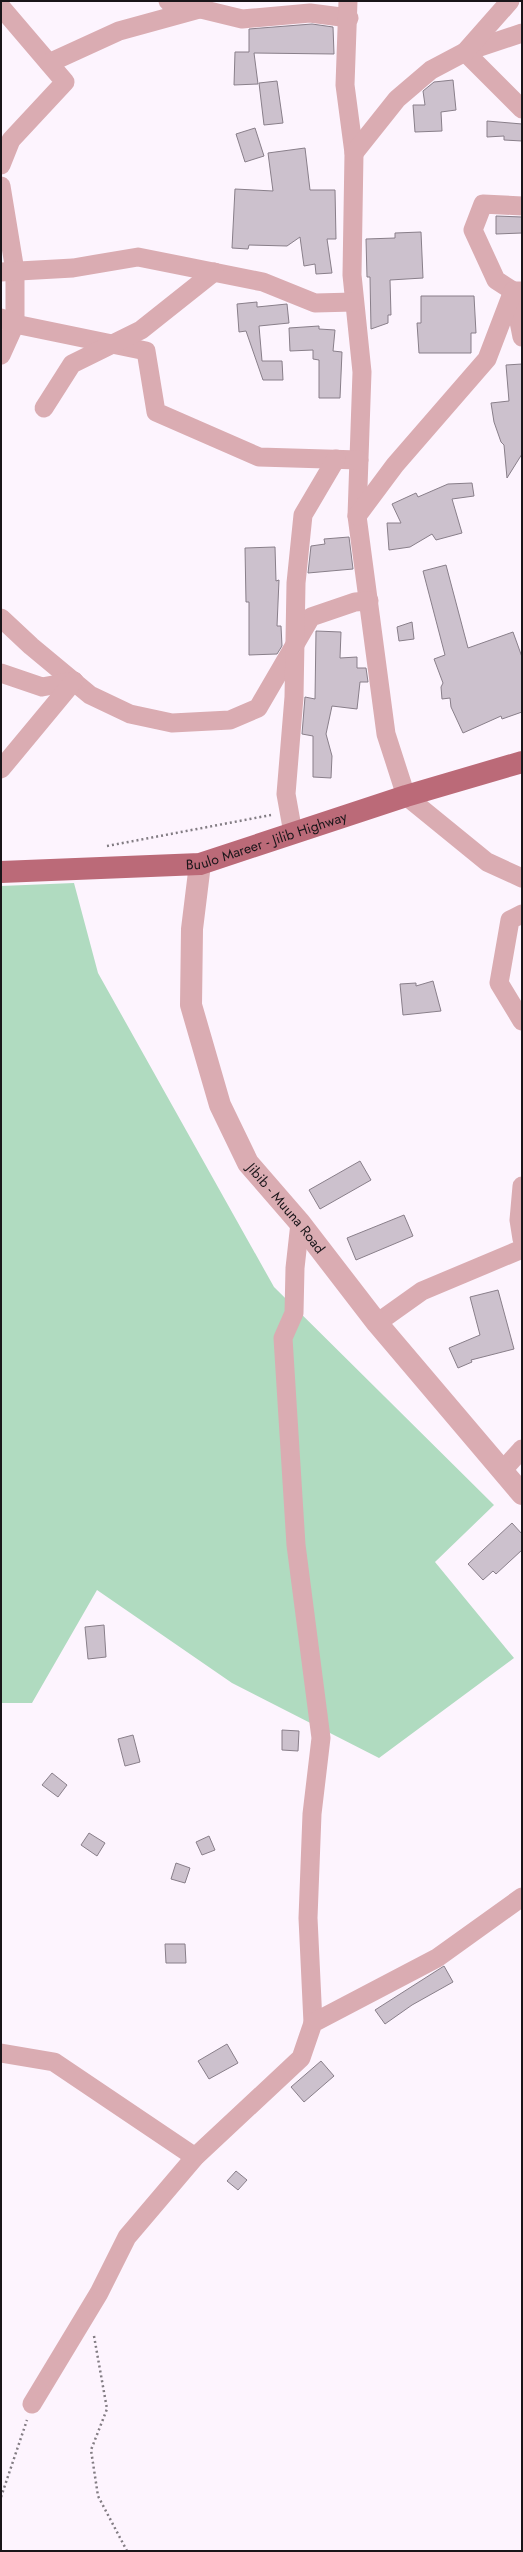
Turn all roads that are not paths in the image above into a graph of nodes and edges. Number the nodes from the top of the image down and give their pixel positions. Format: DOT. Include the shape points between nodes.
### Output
graph roads {
  1 [pos="168,1"];
  2 [pos="510,1"];
  3 [pos="1,7"];
  4 [pos="223,8"];
  5 [pos="200,9"];
  6 [pos="349,10"];
  7 [pos="522,33"];
  8 [pos="465,52"];
  9 [pos="49,63"];
  10 [pos="522,109"];
  11 [pos="354,153"];
  12 [pos="1,165"];
  13 [pos="1,186"];
  14 [pos="522,206"];
  15 [pos="8,271"];
  16 [pos="214,272"];
  17 [pos="518,291"];
  18 [pos="354,302"];
  19 [pos="8,321"];
  20 [pos="522,337"];
  21 [pos="111,345"];
  22 [pos="1,355"];
  23 [pos="44,408"];
  24 [pos="336,459"];
  25 [pos="359,460"];
  26 [pos="357,516"];
  27 [pos="369,601"];
  28 [pos="1,618"];
  29 [pos="295,643"];
  30 [pos="1,673"];
  31 [pos="74,681"];
  32 [pos="522,762"];
  33 [pos="1,769"];
  34 [pos="406,796"];
  35 [pos="293,833"];
  36 [pos="200,864"];
  37 [pos="1,872"];
  38 [pos="522,878"];
  39 [pos="522,914"];
  40 [pos="522,1021"];
  41 [pos="522,1186"];
  42 [pos="300,1223"];
  43 [pos="522,1239"];
  44 [pos="522,1249"];
  45 [pos="377,1323"];
  46 [pos="522,1449"];
  47 [pos="502,1471"];
  48 [pos="522,1494"];
  49 [pos="522,1897"];
  50 [pos="314,2023"];
  51 [pos="1,2053"];
  52 [pos="195,2156"];
  53 [pos="32,2404"];
  1 -- 5 [label="street"];
  2 -- 8 [label="street"];
  3 -- 9 [label="street"];
  4 -- 5 [label="street"];
  4 -- 6 [label="street" via="242,19"];
  5 -- 9 [label="street" via="119,31"];
  6 -- 11 [label="street" via="345,85"];
  7 -- 8 [label="street"];
  8 -- 10 [label="street"];
  8 -- 11 [label="street" via="431,70 397,99"];
  9 -- 12 [label="street" via="65,82 11,140"];
  11 -- 18 [label="street"];
  13 -- 15 [label="street"];
  14 -- 17 [label="street" via="483,204 473,230 496,280"];
  15 -- 16 [label="street" via="73,268 138,257"];
  15 -- 19 [label="street"];
  16 -- 18 [label="street" via="263,282 315,303"];
  16 -- 21 [label="street" via="141,330"];
  17 -- 20 [label="street"];
  17 -- 26 [label="street" via="487,359 395,465"];
  18 -- 25 [label="street" via="362,372"];
  19 -- 21 [label="street"];
  19 -- 22 [label="street"];
  21 -- 23 [label="street" via="72,364"];
  21 -- 24 [label="street" via="146,351 156,412 259,457"];
  24 -- 25 [label="street"];
  24 -- 29 [label="street" via="303,515 296,583"];
  25 -- 26 [label="street"];
  26 -- 27 [label="street"];
  27 -- 29 [label="street" via="355,602 311,617"];
  27 -- 34 [label="street" via="386,734"];
  28 -- 31 [label="street"];
  29 -- 31 [label="street" via="258,708 230,720 172,723 130,714 90,695"];
  29 -- 35 [label="street" via="294,697 286,794"];
  30 -- 31 [label="street" via="42,687"];
  31 -- 33 [label="street"];
  32 -- 34 [label="main road, Buulo Mareer - Jilib Highway"];
  34 -- 35 [label="main road, Buulo Mareer - Jilib Highway"];
  34 -- 38 [label="street" via="487,862"];
  35 -- 36 [label="main road, Buulo Mareer - Jilib Highway"];
  36 -- 37 [label="main road, Buulo Mareer - Jilib Highway"];
  36 -- 42 [label="street, Jibib - Muuna Road" via="192,929 191,1004 220,1104 248,1163"];
  39 -- 40 [label="street" via="510,920 499,983"];
  41 -- 43 [label="street" via="519,1220"];
  42 -- 45 [label="street, Jibib - Muuna Road"];
  42 -- 50 [label="street" via="294,1313 283,1338 296,1545 321,1738 312,1814 308,1918"];
  44 -- 45 [label="street" via="422,1291"];
  45 -- 47 [label="street, Jibib - Muuna Road"];
  46 -- 47 [label="street"];
  47 -- 48 [label="street, Jibib - Muuna Road"];
  49 -- 50 [label="street" via="437,1958"];
  50 -- 52 [label="street" via="301,2058"];
  51 -- 52 [label="street" via="54,2062"];
  52 -- 53 [label="street" via="127,2237 89,2310"];
}
